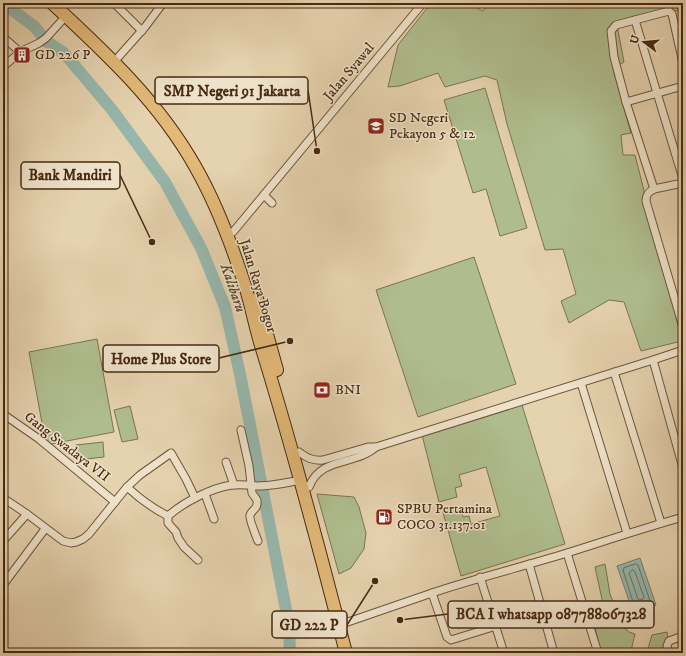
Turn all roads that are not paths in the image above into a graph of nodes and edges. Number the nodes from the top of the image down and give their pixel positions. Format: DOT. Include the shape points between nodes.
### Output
graph roads {
  1 [pos="52,3"];
  2 [pos="61,3"];
  3 [pos="114,3"];
  4 [pos="163,3"];
  5 [pos="423,3"];
  6 [pos="66,16"];
  7 [pos="635,20"];
  8 [pos="142,31"];
  9 [pos="3,37"];
  10 [pos="20,52"];
  11 [pos="117,59"];
  12 [pos="683,63"];
  13 [pos="3,67"];
  14 [pos="683,86"];
  15 [pos="658,92"];
  16 [pos="626,102"];
  17 [pos="683,179"];
  18 [pos="683,183"];
  19 [pos="654,189"];
  20 [pos="264,195"];
  21 [pos="272,203"];
  22 [pos="234,232"];
  23 [pos="683,327"];
  24 [pos="683,350"];
  25 [pos="653,360"];
  26 [pos="614,372"];
  27 [pos="581,383"];
  28 [pos="3,414"];
  29 [pos="241,430"];
  30 [pos="297,453"];
  31 [pos="226,462"];
  32 [pos="324,463"];
  33 [pos="683,468"];
  34 [pos="234,485"];
  35 [pos="254,485"];
  36 [pos="127,487"];
  37 [pos="306,489"];
  38 [pos="205,494"];
  39 [pos="3,498"];
  40 [pos="195,498"];
  41 [pos="115,502"];
  42 [pos="27,514"];
  43 [pos="168,516"];
  44 [pos="683,517"];
  45 [pos="214,519"];
  46 [pos="662,523"];
  47 [pos="45,529"];
  48 [pos="627,533"];
  49 [pos="3,541"];
  50 [pos="258,541"];
  51 [pos="567,553"];
  52 [pos="198,560"];
  53 [pos="528,564"];
  54 [pos="480,577"];
  55 [pos="3,585"];
  56 [pos="432,593"];
  57 [pos="342,624"];
  58 [pos="496,626"];
  59 [pos="683,636"];
  60 [pos="595,652"];
  61 [pos="346,653"];
  62 [pos="354,653"];
  63 [pos="504,653"];
  64 [pos="554,653"];
  65 [pos="668,653"];
  1 -- 6 [label="highway, Jalan Raya Bogor"];
  2 -- 11 [label="highway, Jalan Raya Bogor"];
  3 -- 8 [label="street"];
  4 -- 8 [label="street"];
  5 -- 20 [label="street, Jalan Syawal"];
  6 -- 10 [label="street" via="46,38"];
  6 -- 11 [label="highway, Jalan Raya Bogor"];
  7 -- 12 [label="street" via="666,11 671,12"];
  7 -- 15 [label="street"];
  7 -- 16 [label="street" via="616,25 611,31 614,57"];
  8 -- 11 [label="street"];
  9 -- 10 [label="street"];
  10 -- 13 [label="street"];
  11 -- 22 [label="highway, Jalan Raya Bogor" via="167,113 189,145 211,182"];
  11 -- 30 [label="highway, Jalan Raya Bogor" via="178,139 196,167 217,210 246,289"];
  14 -- 15 [label="street"];
  15 -- 16 [label="street"];
  15 -- 17 [label="street"];
  16 -- 19 [label="street"];
  18 -- 19 [label="street"];
  19 -- 23 [label="street" via="647,194 646,201"];
  20 -- 21 [label="street"];
  20 -- 22 [label="street, Jalan Syawal"];
  22 -- 30 [label="highway, Jalan Raya Bogor" via="253,286"];
  24 -- 25 [label="street"];
  25 -- 26 [label="street"];
  25 -- 33 [label="street"];
  26 -- 27 [label="street"];
  26 -- 46 [label="street"];
  27 -- 32 [label="street" via="376,447 360,456"];
  27 -- 48 [label="street"];
  28 -- 41 [label="street, Gang Swadaya VII" via="39,439"];
  29 -- 35 [label="street"];
  30 -- 32 [label="street"];
  30 -- 37 [label="highway, Jalan Raya Bogor"];
  31 -- 34 [label="street"];
  32 -- 37 [label="street"];
  34 -- 35 [label="street"];
  34 -- 38 [label="street"];
  35 -- 37 [label="street"];
  35 -- 50 [label="street" via="252,493 257,503 250,517"];
  36 -- 40 [label="street" via="171,453"];
  36 -- 41 [label="street"];
  36 -- 43 [label="street" via="148,505"];
  37 -- 57 [label="highway, Jalan Raya Bogor"];
  38 -- 40 [label="street"];
  38 -- 45 [label="street"];
  39 -- 42 [label="street"];
  40 -- 43 [label="street"];
  41 -- 47 [label="street" via="83,539 71,543 63,541"];
  42 -- 47 [label="street"];
  42 -- 49 [label="street"];
  43 -- 52 [label="street" via="168,523 176,532 179,541"];
  44 -- 46 [label="street"];
  46 -- 48 [label="street"];
  47 -- 55 [label="street"];
  48 -- 51 [label="street"];
  51 -- 53 [label="street"];
  51 -- 60 [label="street"];
  53 -- 54 [label="street"];
  53 -- 64 [label="street"];
  54 -- 56 [label="street"];
  54 -- 58 [label="street"];
  56 -- 57 [label="street"];
  56 -- 58 [label="street" via="447,638 451,640"];
  57 -- 61 [label="highway, Jalan Raya Bogor"];
  57 -- 62 [label="highway, Jalan Raya Bogor"];
  58 -- 63 [label="street"];
  59 -- 65 [label="street" via="669,641"];
}
